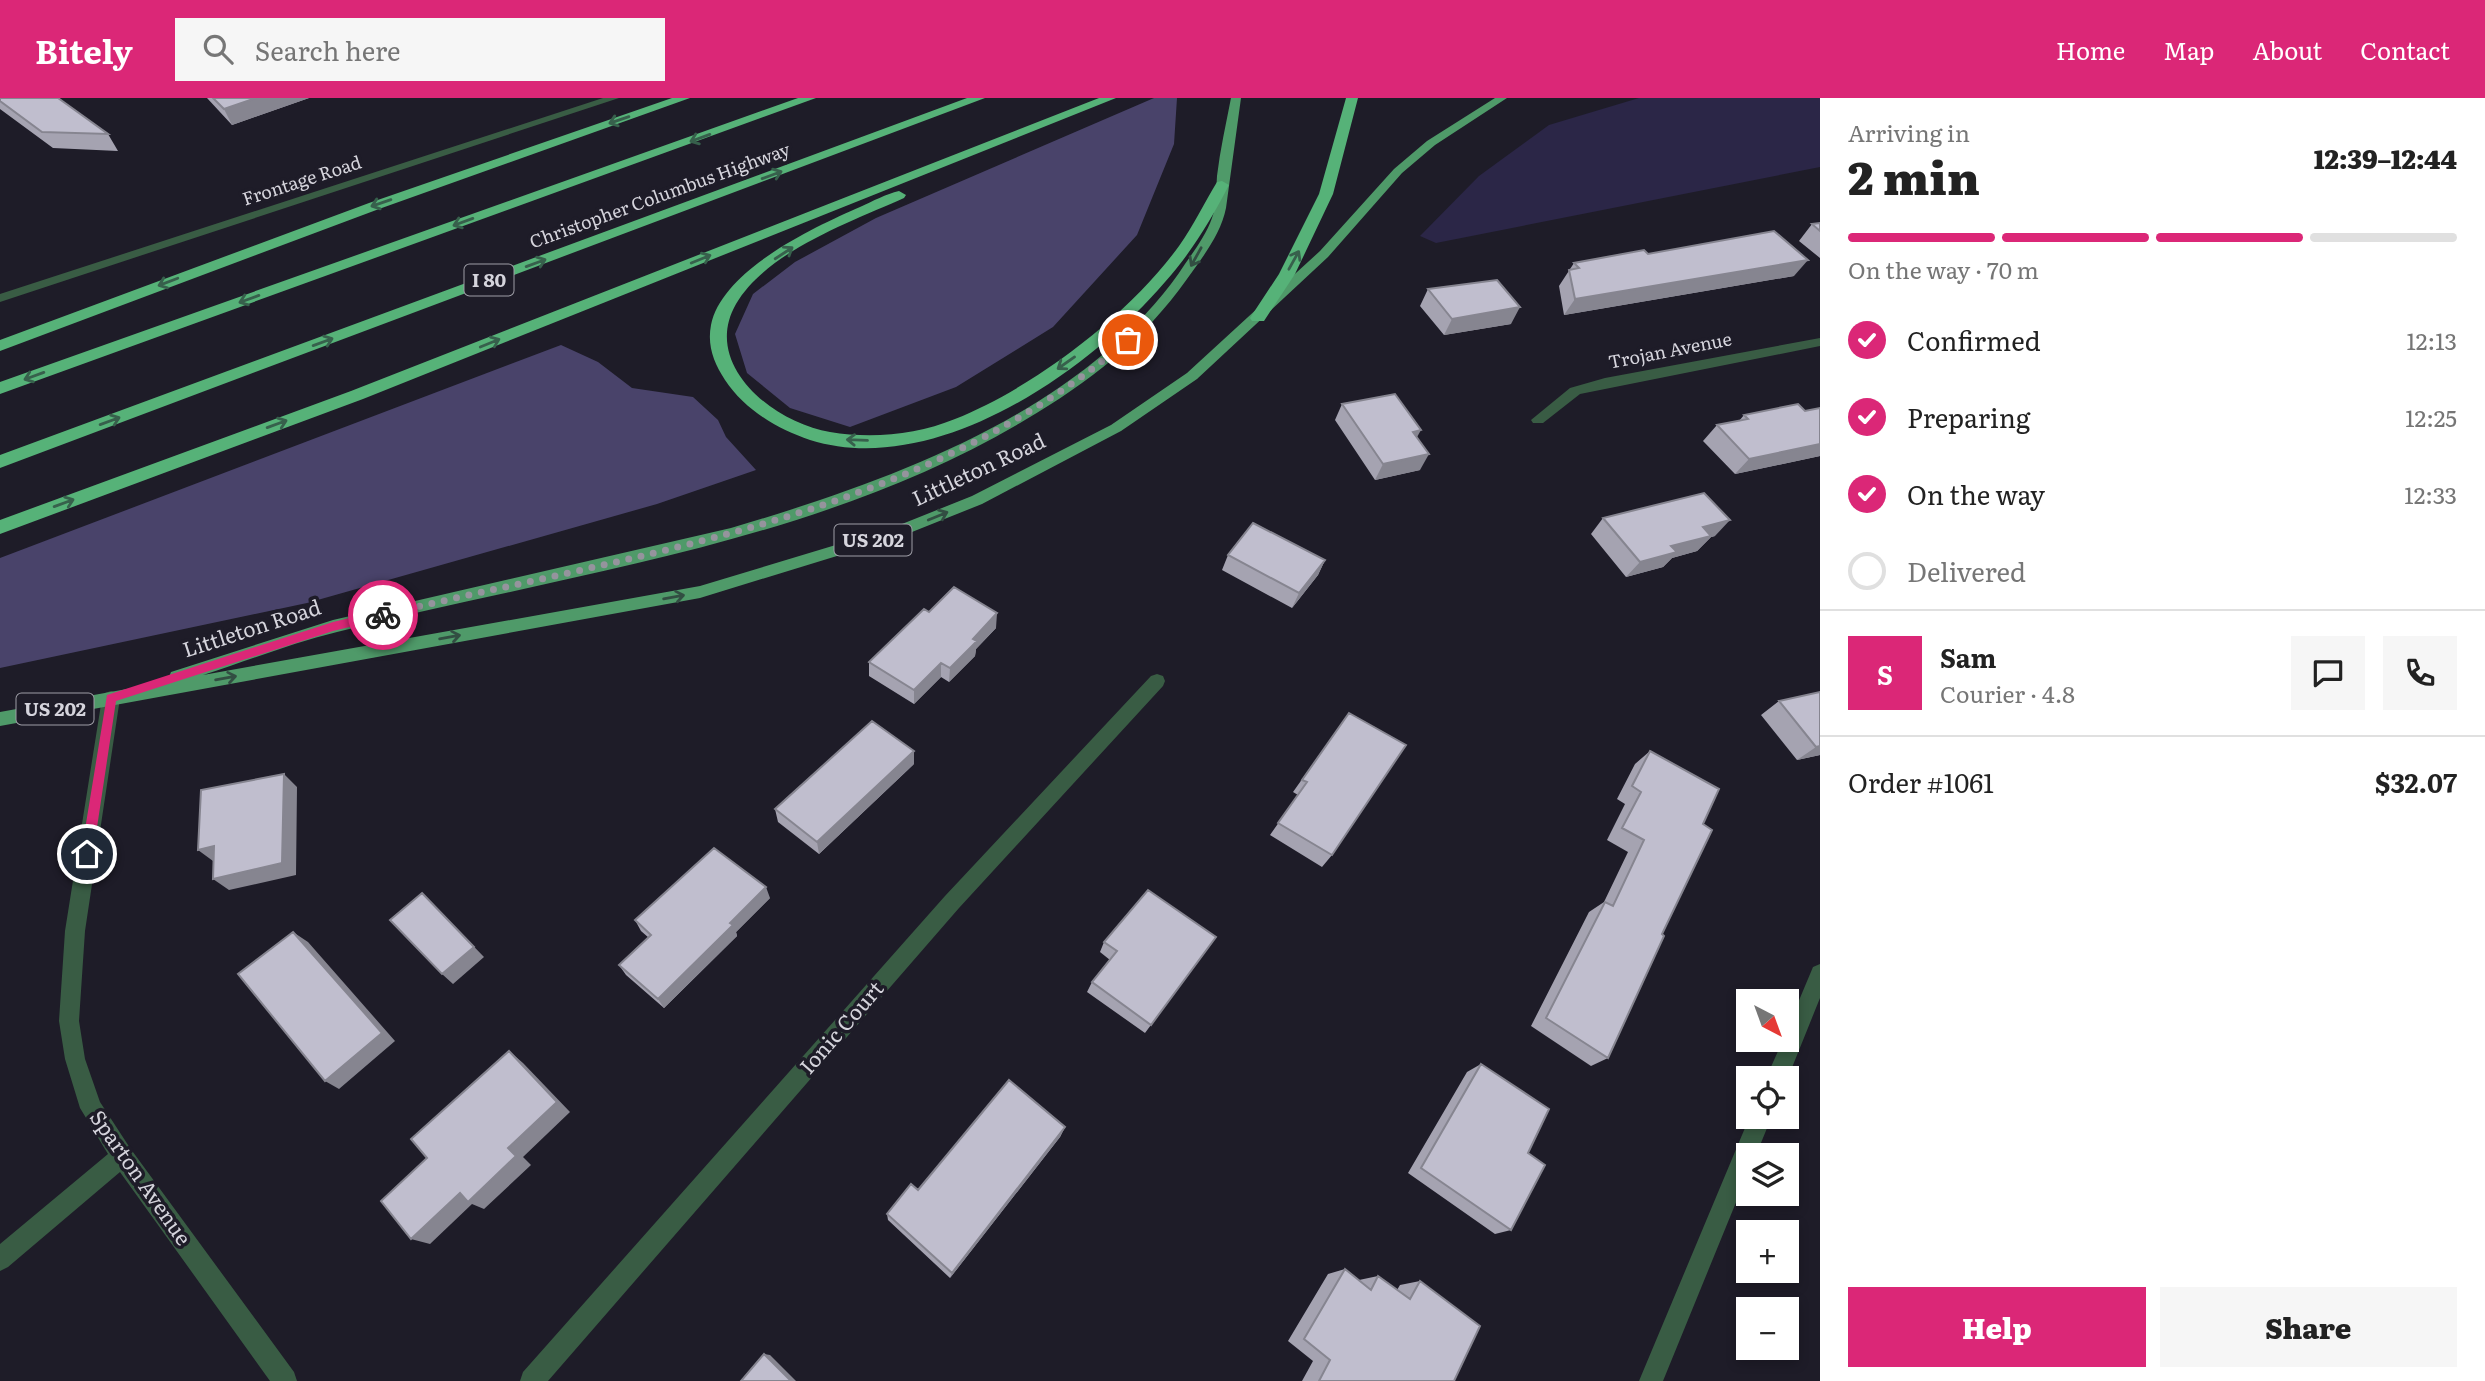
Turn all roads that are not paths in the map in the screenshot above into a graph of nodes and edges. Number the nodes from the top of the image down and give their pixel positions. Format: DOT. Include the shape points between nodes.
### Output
graph roads {
  1 [pos="614,98"];
  2 [pos="684,98"];
  3 [pos="810,98"];
  4 [pos="979,98"];
  5 [pos="1110,98"];
  6 [pos="1116,98"];
  7 [pos="1236,98"];
  8 [pos="1352,98"];
  9 [pos="1502,98"];
  10 [pos="1222,185"];
  11 [pos="0,298"];
  12 [pos="1258,318"];
  13 [pos="1820,342"];
  14 [pos="0,346"];
  15 [pos="0,388"];
  16 [pos="1538,420"];
  17 [pos="0,462"];
  18 [pos="0,527"];
  19 [pos="1157,681"];
  20 [pos="111,698"];
  21 [pos="0,719"];
  22 [pos="1820,974"];
  23 [pos="1782,1066"];
  24 [pos="1756,1129"];
  25 [pos="122,1156"];
  26 [pos="0,1259"];
  27 [pos="285,1381"];
  28 [pos="532,1381"];
  29 [pos="1651,1381"];
  1 -- 11 [label="street, Frontage Road"];
  2 -- 14 [label="highway, one-way" via="374,206"];
  3 -- 15 [label="highway, Christopher Columbus Highway, one-way"];
  17 -- 4 [label="highway, Christopher Columbus Highway / I 80, one-way"];
  18 -- 5 [label="highway, one-way" via="357,395"];
  10 -- 6 [label="highway, one-way" via="1208,216 1155,285 1120,320 1042,380 974,419 894,440 835,439 775,417 740,390 726,372 718,345 722,318 743,285 764,266 818,232"];
  7 -- 10 [label="main road, Littleton Road / US 202"];
  12 -- 8 [label="highway, one-way" via="1287,274 1326,194"];
  9 -- 12 [label="main road, Littleton Road / US 202" via="1431,143 1398,172"];
  10 -- 20 [label="main road, Littleton Road / US 202, one-way" via="1217,218 1186,276 1162,306 1090,372 972,443 791,517 333,626"];
  20 -- 12 [label="main road, Littleton Road / US 202, one-way" via="701,592 897,532 988,495 1116,428 1192,376"];
  13 -- 16 [label="street, Trojan Avenue" via="1576,391"];
  19 -- 28 [label="street, Ionic Court" via="952,902"];
  20 -- 21 [label="main road, Littleton Road / US 202"];
  20 -- 25 [label="street, Sparton Avenue" via="75,931 69,1021 91,1108"];
  22 -- 23 [label="street"];
  24 -- 29 [label="street"];
  25 -- 26 [label="street"];
  25 -- 27 [label="street, Sparton Avenue"];
}
